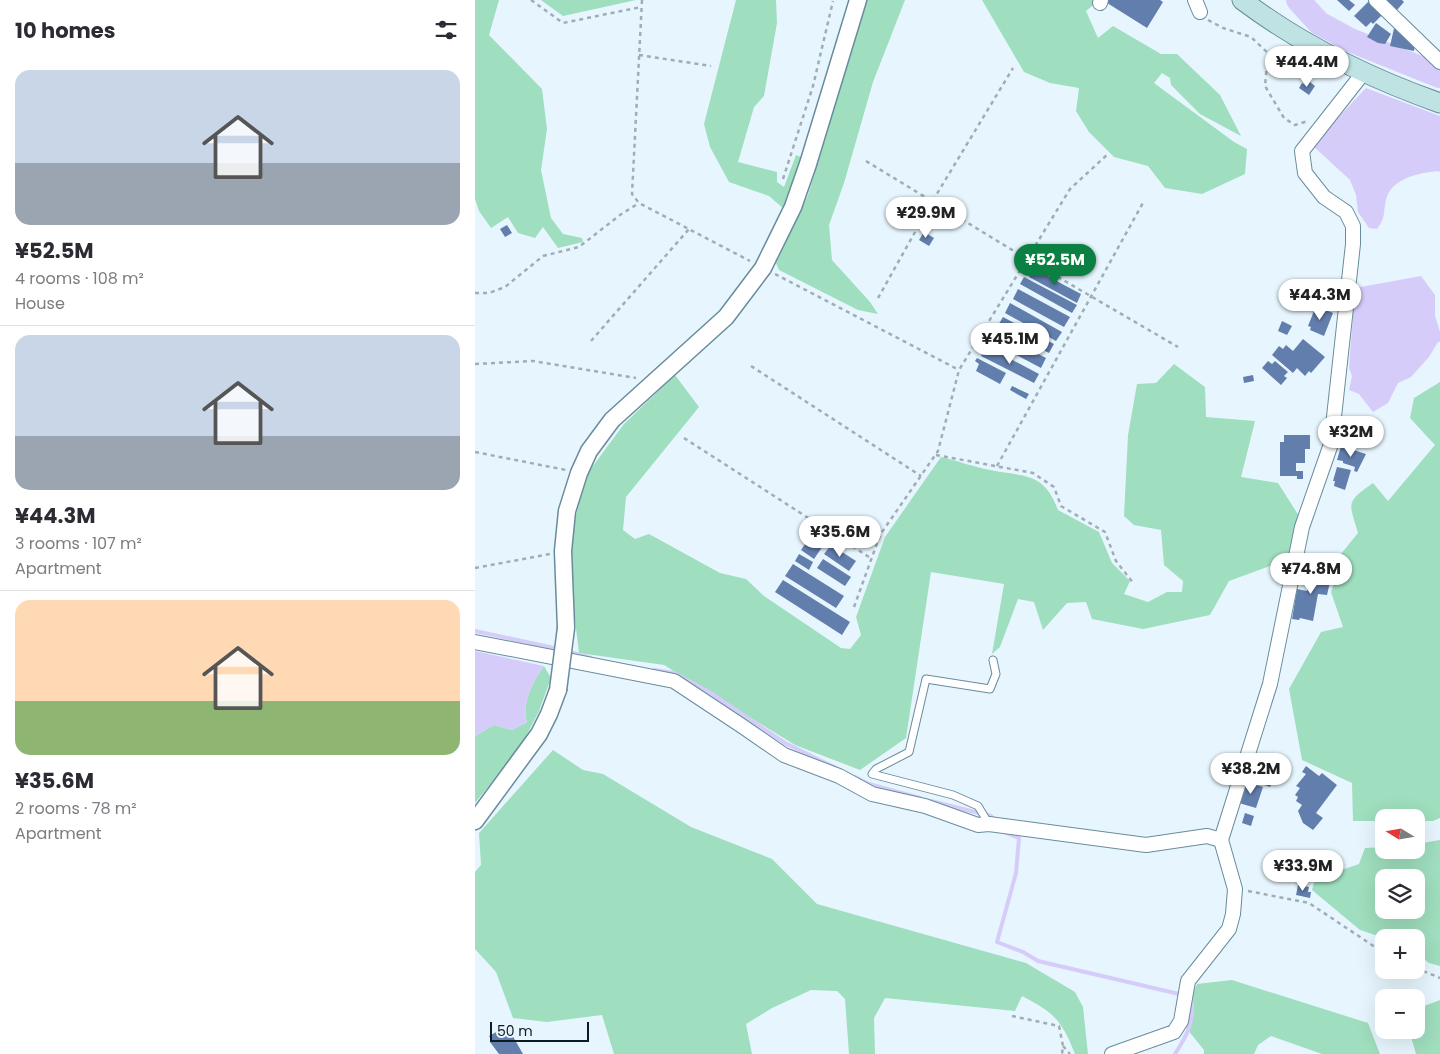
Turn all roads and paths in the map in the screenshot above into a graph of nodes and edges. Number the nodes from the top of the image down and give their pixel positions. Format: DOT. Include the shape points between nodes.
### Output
graph roads {
  1 [pos="531,0"];
  2 [pos="642,0"];
  3 [pos="859,0"];
  4 [pos="1242,0"];
  5 [pos="1376,0"];
  6 [pos="833,1"];
  7 [pos="1198,6"];
  8 [pos="641,7"];
  9 [pos="639,55"];
  10 [pos="1440,62"];
  11 [pos="711,66"];
  12 [pos="1013,68"];
  13 [pos="1364,72"];
  14 [pos="1440,102"];
  15 [pos="1313,118"];
  16 [pos="1109,154"];
  17 [pos="865,161"];
  18 [pos="783,179"];
  19 [pos="1144,201"];
  20 [pos="932,202"];
  21 [pos="639,203"];
  22 [pos="689,229"];
  23 [pos="1027,259"];
  24 [pos="763,268"];
  25 [pos="475,293"];
  26 [pos="1092,297"];
  27 [pos="878,298"];
  28 [pos="591,341"];
  29 [pos="1178,347"];
  30 [pos="475,364"];
  31 [pos="751,366"];
  32 [pos="959,370"];
  33 [pos="651,384"];
  34 [pos="684,438"];
  35 [pos="475,452"];
  36 [pos="935,455"];
  37 [pos="997,466"];
  38 [pos="579,473"];
  39 [pos="921,476"];
  40 [pos="563,551"];
  41 [pos="872,559"];
  42 [pos="475,568"];
  43 [pos="1134,584"];
  44 [pos="854,607"];
  45 [pos="475,642"];
  46 [pos="993,660"];
  47 [pos="475,821"];
  48 [pos="989,824"];
  49 [pos="1221,840"];
  50 [pos="1235,888"];
  51 [pos="1375,947"];
  52 [pos="1425,972"];
  53 [pos="1440,978"];
  54 [pos="1012,1016"];
  55 [pos="1063,1046"];
  56 [pos="1062,1054"];
  57 [pos="1070,1054"];
  58 [pos="1113,1054"];
  1 -- 8 [label="path" via="563,23"];
  2 -- 8 [label="path"];
  3 -- 24 [label="street" via="809,164 793,207"];
  4 -- 13 [label="main road" via="1308,44"];
  5 -- 10 [label="street"];
  6 -- 18 [label="path" via="813,86"];
  7 -- 15 [label="path" via="1210,22 1251,37 1268,53 1265,86 1284,118 1295,125"];
  8 -- 9 [label="path"];
  9 -- 11 [label="path"];
  9 -- 21 [label="path" via="633,194"];
  12 -- 20 [label="path"];
  13 -- 14 [label="main road"];
  13 -- 49 [label="street" via="1301,151 1305,173 1324,197 1346,212 1353,226 1331,444 1302,527 1270,684"];
  16 -- 23 [label="path" via="1069,189"];
  17 -- 20 [label="path"];
  19 -- 26 [label="path"];
  20 -- 23 [label="path"];
  20 -- 27 [label="path"];
  21 -- 22 [label="path"];
  21 -- 25 [label="path" via="579,247 543,256 505,287 489,293"];
  22 -- 24 [label="path"];
  22 -- 28 [label="path"];
  23 -- 26 [label="path"];
  23 -- 32 [label="path"];
  24 -- 32 [label="path"];
  24 -- 33 [label="street" via="725,316"];
  26 -- 29 [label="path"];
  26 -- 37 [label="path"];
  30 -- 33 [label="path" via="533,361 643,379"];
  31 -- 39 [label="path"];
  32 -- 36 [label="path"];
  33 -- 38 [label="street" via="612,420 589,452"];
  34 -- 41 [label="path"];
  35 -- 38 [label="path"];
  36 -- 37 [label="path"];
  36 -- 39 [label="path"];
  37 -- 43 [label="path" via="1033,473 1054,487 1061,506 1105,532 1115,561"];
  38 -- 40 [label="street" via="567,511"];
  39 -- 41 [label="path" via="880,534"];
  40 -- 42 [label="path"];
  40 -- 47 [label="street, bridge" via="566,628 558,690 539,734"];
  41 -- 44 [label="path"];
  45 -- 48 [label="street" via="673,682 784,756 839,776 873,794 925,806 978,825"];
  46 -- 48 [label="lane" via="996,674 990,689 926,679 909,752 872,774 953,795 978,806"];
  48 -- 49 [label="street" via="1146,845 1207,836"];
  49 -- 50 [label="street"];
  50 -- 51 [label="path" via="1309,904"];
  50 -- 58 [label="street" via="1229,929 1188,981 1181,1021 1174,1032"];
  52 -- 53 [label="path"];
  54 -- 55 [label="path" via="1059,1026"];
  55 -- 56 [label="path"];
  55 -- 57 [label="path"];
}
